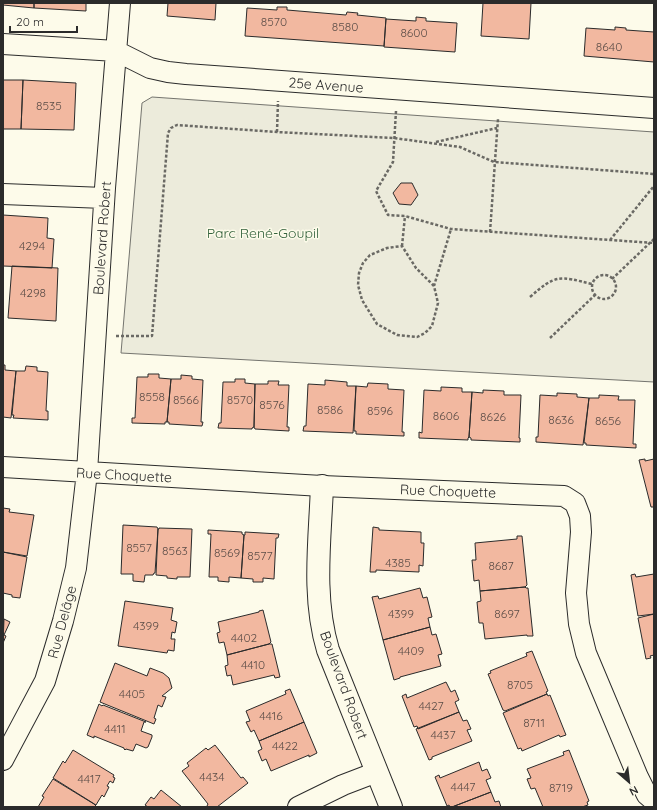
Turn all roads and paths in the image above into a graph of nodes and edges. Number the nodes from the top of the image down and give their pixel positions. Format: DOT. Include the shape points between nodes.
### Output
graph roads {
  1 [pos="120,3"];
  2 [pos="3,44"];
  3 [pos="116,51"];
  4 [pos="279,82"];
  5 [pos="397,90"];
  6 [pos="500,97"];
  7 [pos="654,108"];
  8 [pos="497,128"];
  9 [pos="277,132"];
  10 [pos="394,138"];
  11 [pos="432,143"];
  12 [pos="494,162"];
  13 [pos="654,174"];
  14 [pos="654,186"];
  15 [pos="3,194"];
  16 [pos="104,198"];
  17 [pos="405,216"];
  18 [pos="451,229"];
  19 [pos="490,232"];
  20 [pos="654,239"];
  21 [pos="610,240"];
  22 [pos="650,243"];
  23 [pos="654,243"];
  24 [pos="402,246"];
  25 [pos="612,279"];
  26 [pos="592,284"];
  27 [pos="434,286"];
  28 [pos="595,295"];
  29 [pos="530,297"];
  30 [pos="96,336"];
  31 [pos="550,338"];
  32 [pos="3,468"];
  33 [pos="87,472"];
  34 [pos="322,486"];
  35 [pos="3,760"];
  36 [pos="377,772"];
  37 [pos="654,801"];
  38 [pos="298,807"];
  39 [pos="392,807"];
  1 -- 3 [label="street, Boulevard Robert"];
  2 -- 3 [label="street, 25e Avenue"];
  3 -- 4 [label="street, 25e Avenue" via="150,68 168,72"];
  3 -- 16 [label="street, Boulevard Robert"];
  4 -- 5 [label="street, 25e Avenue"];
  4 -- 9 [label="path"];
  5 -- 6 [label="street, 25e Avenue"];
  5 -- 10 [label="path"];
  6 -- 7 [label="street, 25e Avenue"];
  6 -- 8 [label="path"];
  8 -- 11 [label="path"];
  8 -- 12 [label="path"];
  9 -- 10 [label="path"];
  9 -- 30 [label="path" via="184,124 172,128 168,133 152,336"];
  10 -- 11 [label="path"];
  10 -- 17 [label="path" via="393,162 376,191 388,215"];
  11 -- 12 [label="path" via="460,147"];
  12 -- 13 [label="path"];
  12 -- 19 [label="path"];
  14 -- 21 [label="path"];
  15 -- 16 [label="street"];
  16 -- 30 [label="street, Boulevard Robert"];
  17 -- 18 [label="path"];
  17 -- 24 [label="path"];
  18 -- 19 [label="path"];
  18 -- 27 [label="path"];
  19 -- 21 [label="path"];
  20 -- 22 [label="path"];
  21 -- 22 [label="path"];
  22 -- 23 [label="path"];
  22 -- 25 [label="path"];
  24 -- 27 [label="path" via="416,268"];
  24 -- 27 [label="path" via="387,248 370,255 359,272 358,285 362,300 377,324 397,335 417,337 425,333 432,326 438,303"];
  25 -- 26 [label="path" via="607,275 599,276"];
  25 -- 28 [label="path" via="616,286 612,296 604,299"];
  26 -- 28 [label="path"];
  26 -- 29 [label="path" via="560,278 546,283"];
  28 -- 31 [label="path"];
  30 -- 33 [label="street, Boulevard Robert"];
  32 -- 33 [label="street, Rue Choquette"];
  33 -- 34 [label="street, Rue Choquette"];
  33 -- 35 [label="street, Rue Delâge" via="76,568 63,621 45,681"];
  34 -- 36 [label="street, Boulevard Robert" via="318,570 322,631"];
  34 -- 37 [label="street, Rue Choquette" via="564,496 575,503 580,516 581,532 576,593 579,624 586,653 638,777 647,795"];
  36 -- 38 [label="street"];
  36 -- 39 [label="street, Boulevard Robert"];
}
